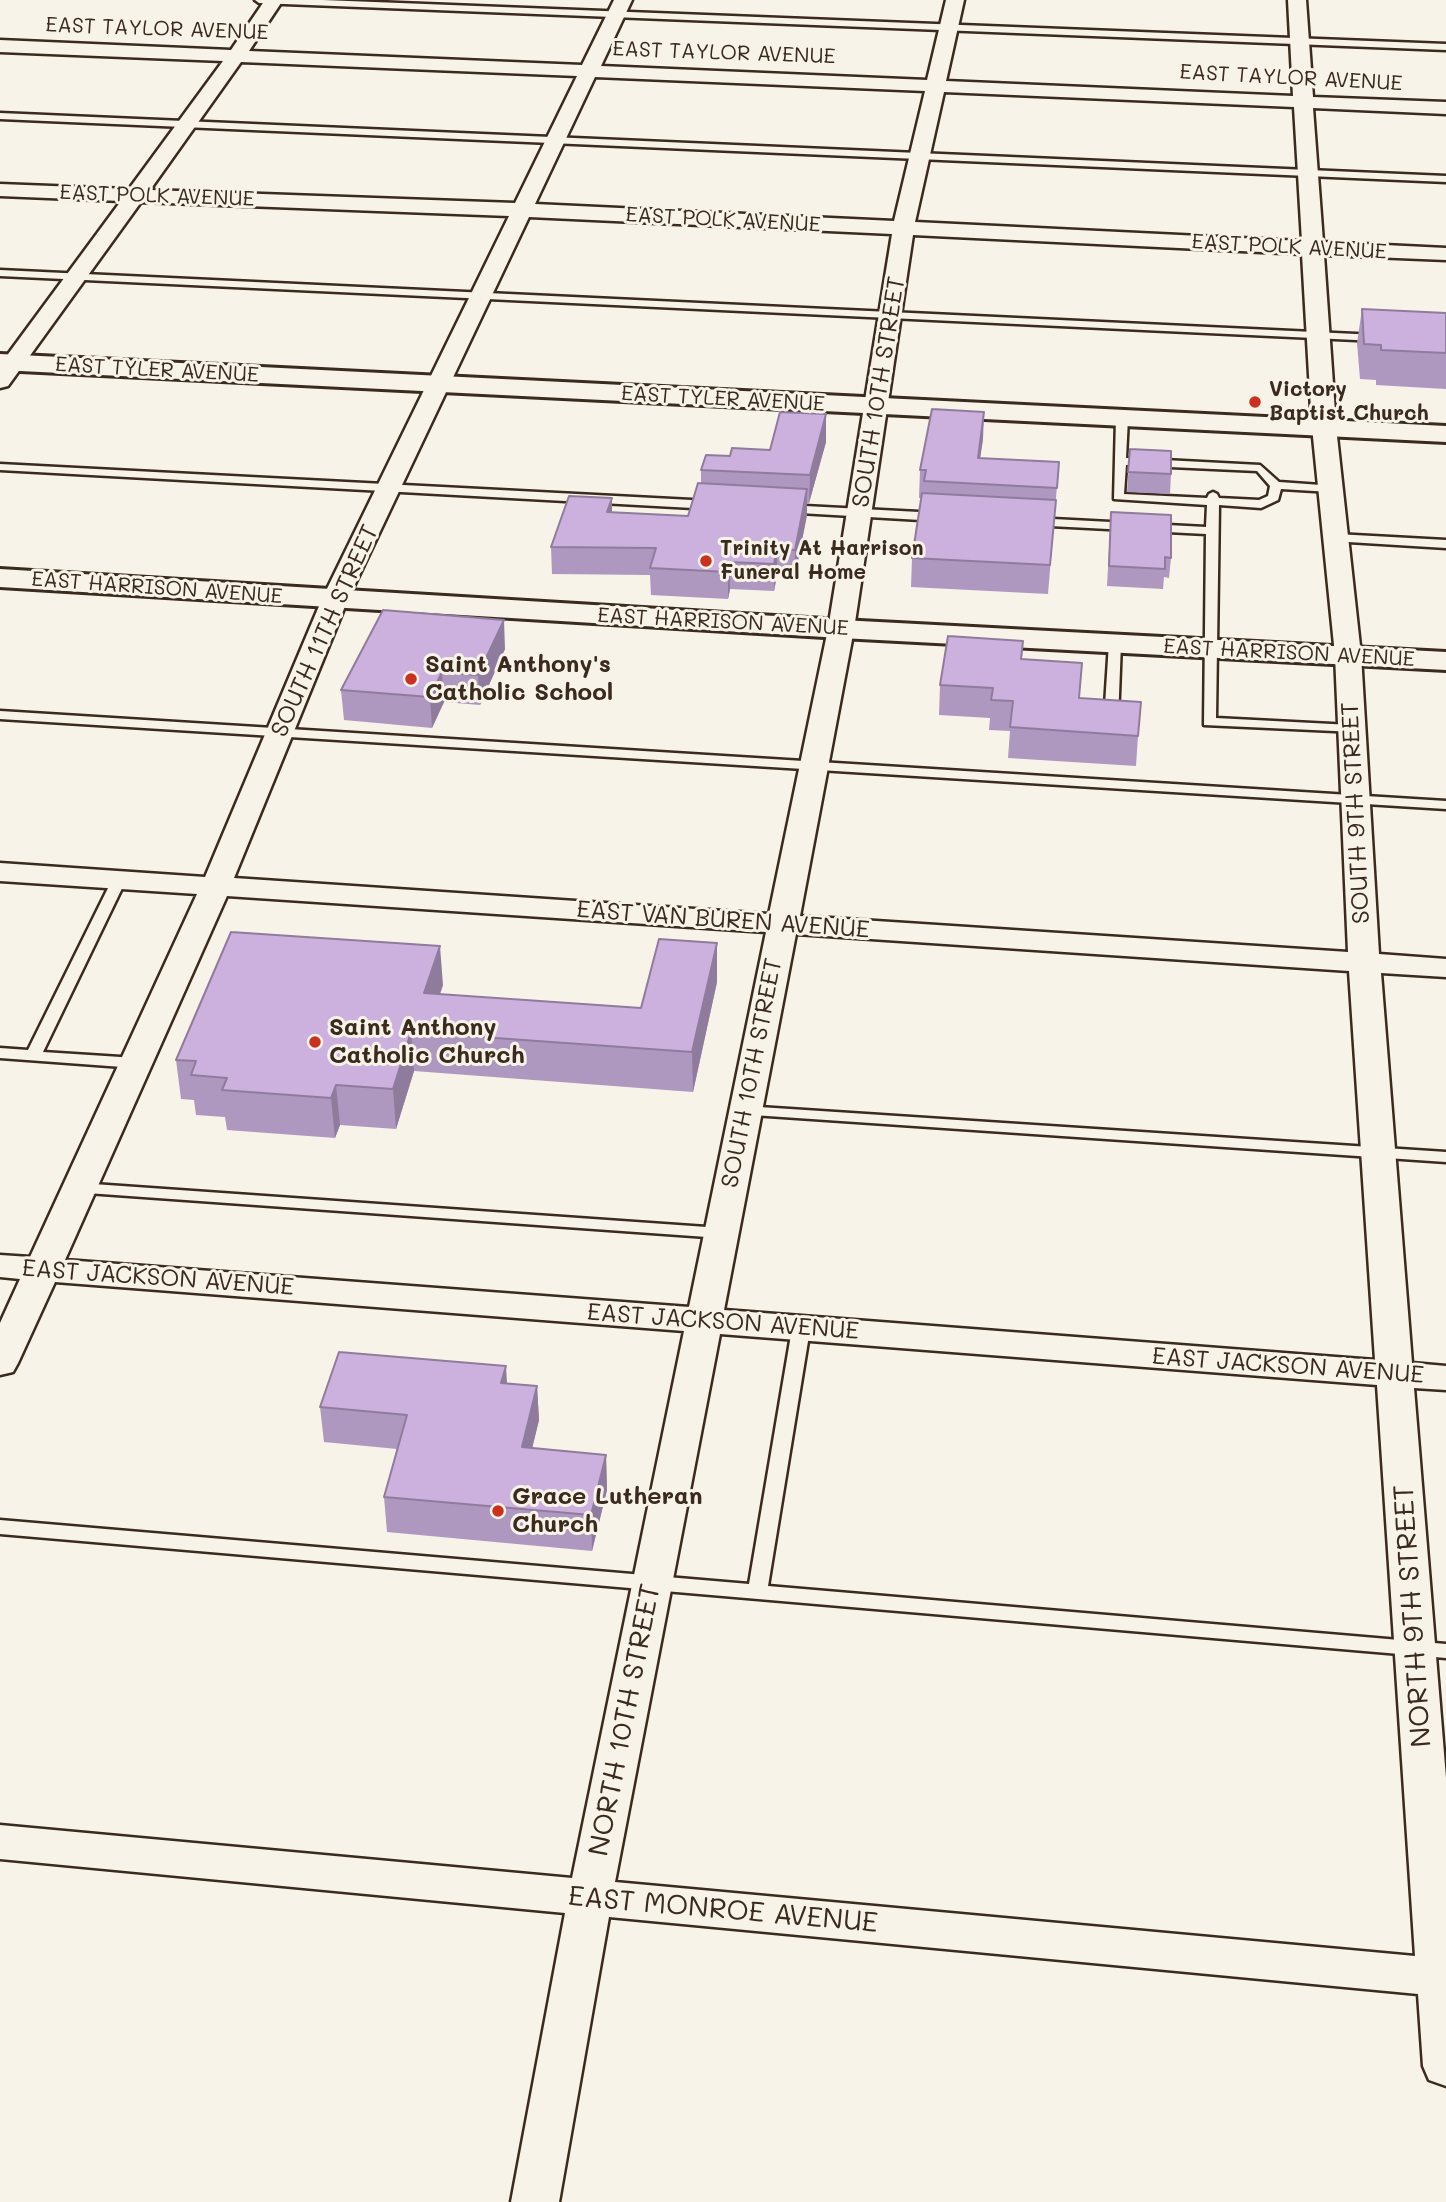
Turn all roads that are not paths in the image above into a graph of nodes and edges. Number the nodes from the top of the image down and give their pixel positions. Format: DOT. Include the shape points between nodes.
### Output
graph roads {
  1 [pos="259,0"];
  2 [pos="274,0"];
  3 [pos="955,0"];
  4 [pos="1297,0"];
  5 [pos="620,7"];
  6 [pos="949,28"];
  7 [pos="1299,41"];
  8 [pos="0,46"];
  9 [pos="1446,47"];
  10 [pos="237,55"];
  11 [pos="590,70"];
  12 [pos="938,85"];
  13 [pos="1302,102"];
  14 [pos="1446,108"];
  15 [pos="0,116"];
  16 [pos="187,124"];
  17 [pos="557,140"];
  18 [pos="921,156"];
  19 [pos="1307,173"];
  20 [pos="1446,179"];
  21 [pos="0,190"];
  22 [pos="135,196"];
  23 [pos="523,210"];
  24 [pos="903,229"];
  25 [pos="1312,248"];
  26 [pos="1446,254"];
  27 [pos="0,273"];
  28 [pos="75,276"];
  29 [pos="482,296"];
  30 [pos="891,314"];
  31 [pos="1319,335"];
  32 [pos="1394,339"];
  33 [pos="4,368"];
  34 [pos="439,386"];
  35 [pos="878,406"];
  36 [pos="1122,418"];
  37 [pos="1324,427"];
  38 [pos="1446,434"];
  39 [pos="1120,461"];
  40 [pos="0,467"];
  41 [pos="1276,485"];
  42 [pos="389,488"];
  43 [pos="1331,488"];
  44 [pos="1213,499"];
  45 [pos="722,505"];
  46 [pos="777,508"];
  47 [pos="860,513"];
  48 [pos="955,518"];
  49 [pos="1023,521"];
  50 [pos="1213,531"];
  51 [pos="1336,538"];
  52 [pos="1446,544"];
  53 [pos="0,579"];
  54 [pos="335,599"];
  55 [pos="842,629"];
  56 [pos="1115,643"];
  57 [pos="1212,648"];
  58 [pos="1348,656"];
  59 [pos="1446,661"];
  60 [pos="0,715"];
  61 [pos="1111,722"];
  62 [pos="1352,729"];
  63 [pos="279,733"];
  64 [pos="813,766"];
  65 [pos="1355,800"];
  66 [pos="1446,806"];
  67 [pos="0,872"];
  68 [pos="119,880"];
  69 [pos="215,886"];
  70 [pos="781,923"];
  71 [pos="1364,962"];
  72 [pos="1446,968"];
  73 [pos="0,1053"];
  74 [pos="34,1055"];
  75 [pos="136,1063"];
  76 [pos="744,1111"];
  77 [pos="1379,1152"];
  78 [pos="1446,1157"];
  79 [pos="79,1188"];
  80 [pos="721,1233"];
  81 [pos="0,1266"];
  82 [pos="42,1270"];
  83 [pos="704,1321"];
  84 [pos="801,1329"];
  85 [pos="0,1363"];
  86 [pos="1396,1374"];
  87 [pos="1446,1378"];
  88 [pos="0,1527"];
  89 [pos="652,1582"];
  90 [pos="757,1591"];
  91 [pos="1430,1649"];
  92 [pos="0,1842"];
  93 [pos="590,1898"];
  94 [pos="1443,1977"];
  95 [pos="1446,2066"];
  96 [pos="535,2202"];
  1 -- 2 [label="lane"];
  2 -- 5 [label="lane"];
  2 -- 10 [label="street"];
  3 -- 6 [label="street, SOUTH 10TH STREET"];
  4 -- 7 [label="street, SOUTH 9TH STREET"];
  5 -- 6 [label="lane"];
  5 -- 11 [label="street, SOUTH 11TH STREET"];
  6 -- 7 [label="lane"];
  6 -- 12 [label="street, SOUTH 10TH STREET"];
  7 -- 9 [label="lane"];
  7 -- 13 [label="street, SOUTH 9TH STREET"];
  8 -- 10 [label="street, EAST TAYLOR AVENUE"];
  10 -- 11 [label="street, EAST TAYLOR AVENUE"];
  10 -- 16 [label="street"];
  11 -- 12 [label="street, EAST TAYLOR AVENUE"];
  11 -- 17 [label="street, SOUTH 11TH STREET"];
  12 -- 13 [label="street, EAST TAYLOR AVENUE"];
  12 -- 18 [label="street, SOUTH 10TH STREET"];
  13 -- 14 [label="street, EAST TAYLOR AVENUE"];
  13 -- 19 [label="street, SOUTH 9TH STREET"];
  15 -- 16 [label="lane"];
  16 -- 17 [label="lane"];
  16 -- 22 [label="street"];
  17 -- 18 [label="lane"];
  17 -- 23 [label="street, SOUTH 11TH STREET"];
  18 -- 19 [label="lane"];
  18 -- 24 [label="street, SOUTH 10TH STREET"];
  19 -- 20 [label="lane"];
  19 -- 25 [label="street, SOUTH 9TH STREET"];
  21 -- 22 [label="street, EAST POLK AVENUE"];
  22 -- 23 [label="street, EAST POLK AVENUE"];
  22 -- 28 [label="street"];
  23 -- 24 [label="street, EAST POLK AVENUE"];
  23 -- 29 [label="street, SOUTH 11TH STREET"];
  24 -- 25 [label="street, EAST POLK AVENUE"];
  24 -- 30 [label="street, SOUTH 10TH STREET"];
  25 -- 26 [label="street, EAST POLK AVENUE"];
  25 -- 31 [label="street, SOUTH 9TH STREET"];
  27 -- 28 [label="lane"];
  28 -- 29 [label="lane"];
  28 -- 33 [label="street"];
  29 -- 30 [label="lane"];
  29 -- 34 [label="street, SOUTH 11TH STREET"];
  30 -- 31 [label="lane"];
  30 -- 35 [label="street, SOUTH 10TH STREET"];
  31 -- 32 [label="lane"];
  31 -- 37 [label="street, SOUTH 9TH STREET"];
  33 -- 34 [label="main road, EAST TYLER AVENUE"];
  34 -- 35 [label="main road, EAST TYLER AVENUE"];
  34 -- 42 [label="street, SOUTH 11TH STREET"];
  35 -- 36 [label="main road, EAST TYLER AVENUE"];
  35 -- 47 [label="street, SOUTH 10TH STREET"];
  36 -- 37 [label="main road, EAST TYLER AVENUE"];
  36 -- 39 [label="lane"];
  37 -- 38 [label="main road, EAST TYLER AVENUE"];
  37 -- 43 [label="street, SOUTH 9TH STREET"];
  39 -- 41 [label="lane" via="1166,467 1260,468"];
  39 -- 44 [label="lane" via="1118,497"];
  40 -- 42 [label="lane"];
  41 -- 43 [label="lane"];
  41 -- 44 [label="lane" via="1275,498 1261,504"];
  42 -- 45 [label="lane"];
  42 -- 54 [label="street, SOUTH 11TH STREET"];
  43 -- 51 [label="street, SOUTH 9TH STREET"];
  44 -- 50 [label="lane"];
  46 -- 47 [label="lane"];
  47 -- 48 [label="lane"];
  47 -- 55 [label="street, SOUTH 10TH STREET"];
  49 -- 50 [label="lane"];
  50 -- 57 [label="lane"];
  51 -- 52 [label="lane"];
  51 -- 58 [label="street, SOUTH 9TH STREET"];
  53 -- 54 [label="main road, EAST HARRISON AVENUE"];
  54 -- 55 [label="main road, EAST HARRISON AVENUE"];
  54 -- 63 [label="street, SOUTH 11TH STREET"];
  55 -- 56 [label="main road, EAST HARRISON AVENUE"];
  55 -- 64 [label="street, SOUTH 10TH STREET"];
  56 -- 57 [label="main road, EAST HARRISON AVENUE"];
  56 -- 61 [label="lane"];
  57 -- 58 [label="main road, EAST HARRISON AVENUE"];
  57 -- 62 [label="lane" via="1209,722"];
  58 -- 59 [label="main road, EAST HARRISON AVENUE"];
  58 -- 62 [label="street, SOUTH 9TH STREET"];
  60 -- 63 [label="lane"];
  62 -- 65 [label="street, SOUTH 9TH STREET"];
  63 -- 64 [label="lane"];
  63 -- 69 [label="street, SOUTH 11TH STREET"];
  64 -- 65 [label="lane"];
  64 -- 70 [label="street, SOUTH 10TH STREET"];
  65 -- 66 [label="lane"];
  65 -- 71 [label="street, SOUTH 9TH STREET"];
  67 -- 68 [label="street, EAST VAN BUREN AVENUE"];
  68 -- 69 [label="street, EAST VAN BUREN AVENUE"];
  68 -- 74 [label="lane"];
  69 -- 70 [label="street, EAST VAN BUREN AVENUE"];
  69 -- 75 [label="street, SOUTH 11TH STREET"];
  70 -- 71 [label="street, EAST VAN BUREN AVENUE"];
  70 -- 76 [label="street, SOUTH 10TH STREET"];
  71 -- 72 [label="street, EAST VAN BUREN AVENUE"];
  71 -- 77 [label="street, SOUTH 9TH STREET"];
  73 -- 74 [label="lane"];
  74 -- 75 [label="lane"];
  75 -- 79 [label="street, SOUTH 11TH STREET"];
  76 -- 77 [label="lane"];
  76 -- 80 [label="street, SOUTH 10TH STREET"];
  77 -- 78 [label="lane"];
  77 -- 86 [label="street, SOUTH 9TH STREET"];
  79 -- 80 [label="lane"];
  79 -- 82 [label="street, SOUTH 11TH STREET"];
  80 -- 83 [label="street, SOUTH 10TH STREET"];
  81 -- 82 [label="street, EAST JACKSON AVENUE"];
  82 -- 83 [label="street, EAST JACKSON AVENUE"];
  82 -- 85 [label="street, SOUTH 11TH STREET"];
  83 -- 84 [label="street, EAST JACKSON AVENUE"];
  83 -- 89 [label="street, NORTH 10TH STREET"];
  84 -- 86 [label="street, EAST JACKSON AVENUE"];
  84 -- 90 [label="lane"];
  86 -- 87 [label="street, EAST JACKSON AVENUE"];
  86 -- 91 [label="street, NORTH 9TH STREET"];
  88 -- 89 [label="lane"];
  89 -- 90 [label="lane"];
  89 -- 93 [label="street, NORTH 10TH STREET"];
  90 -- 91 [label="lane"];
  91 -- 94 [label="street, NORTH 9TH STREET"];
  92 -- 93 [label="street, EAST MONROE AVENUE"];
  93 -- 94 [label="street, EAST MONROE AVENUE"];
  93 -- 96 [label="street, NORTH 10TH STREET"];
  94 -- 95 [label="street, NORTH 9TH STREET"];
}
